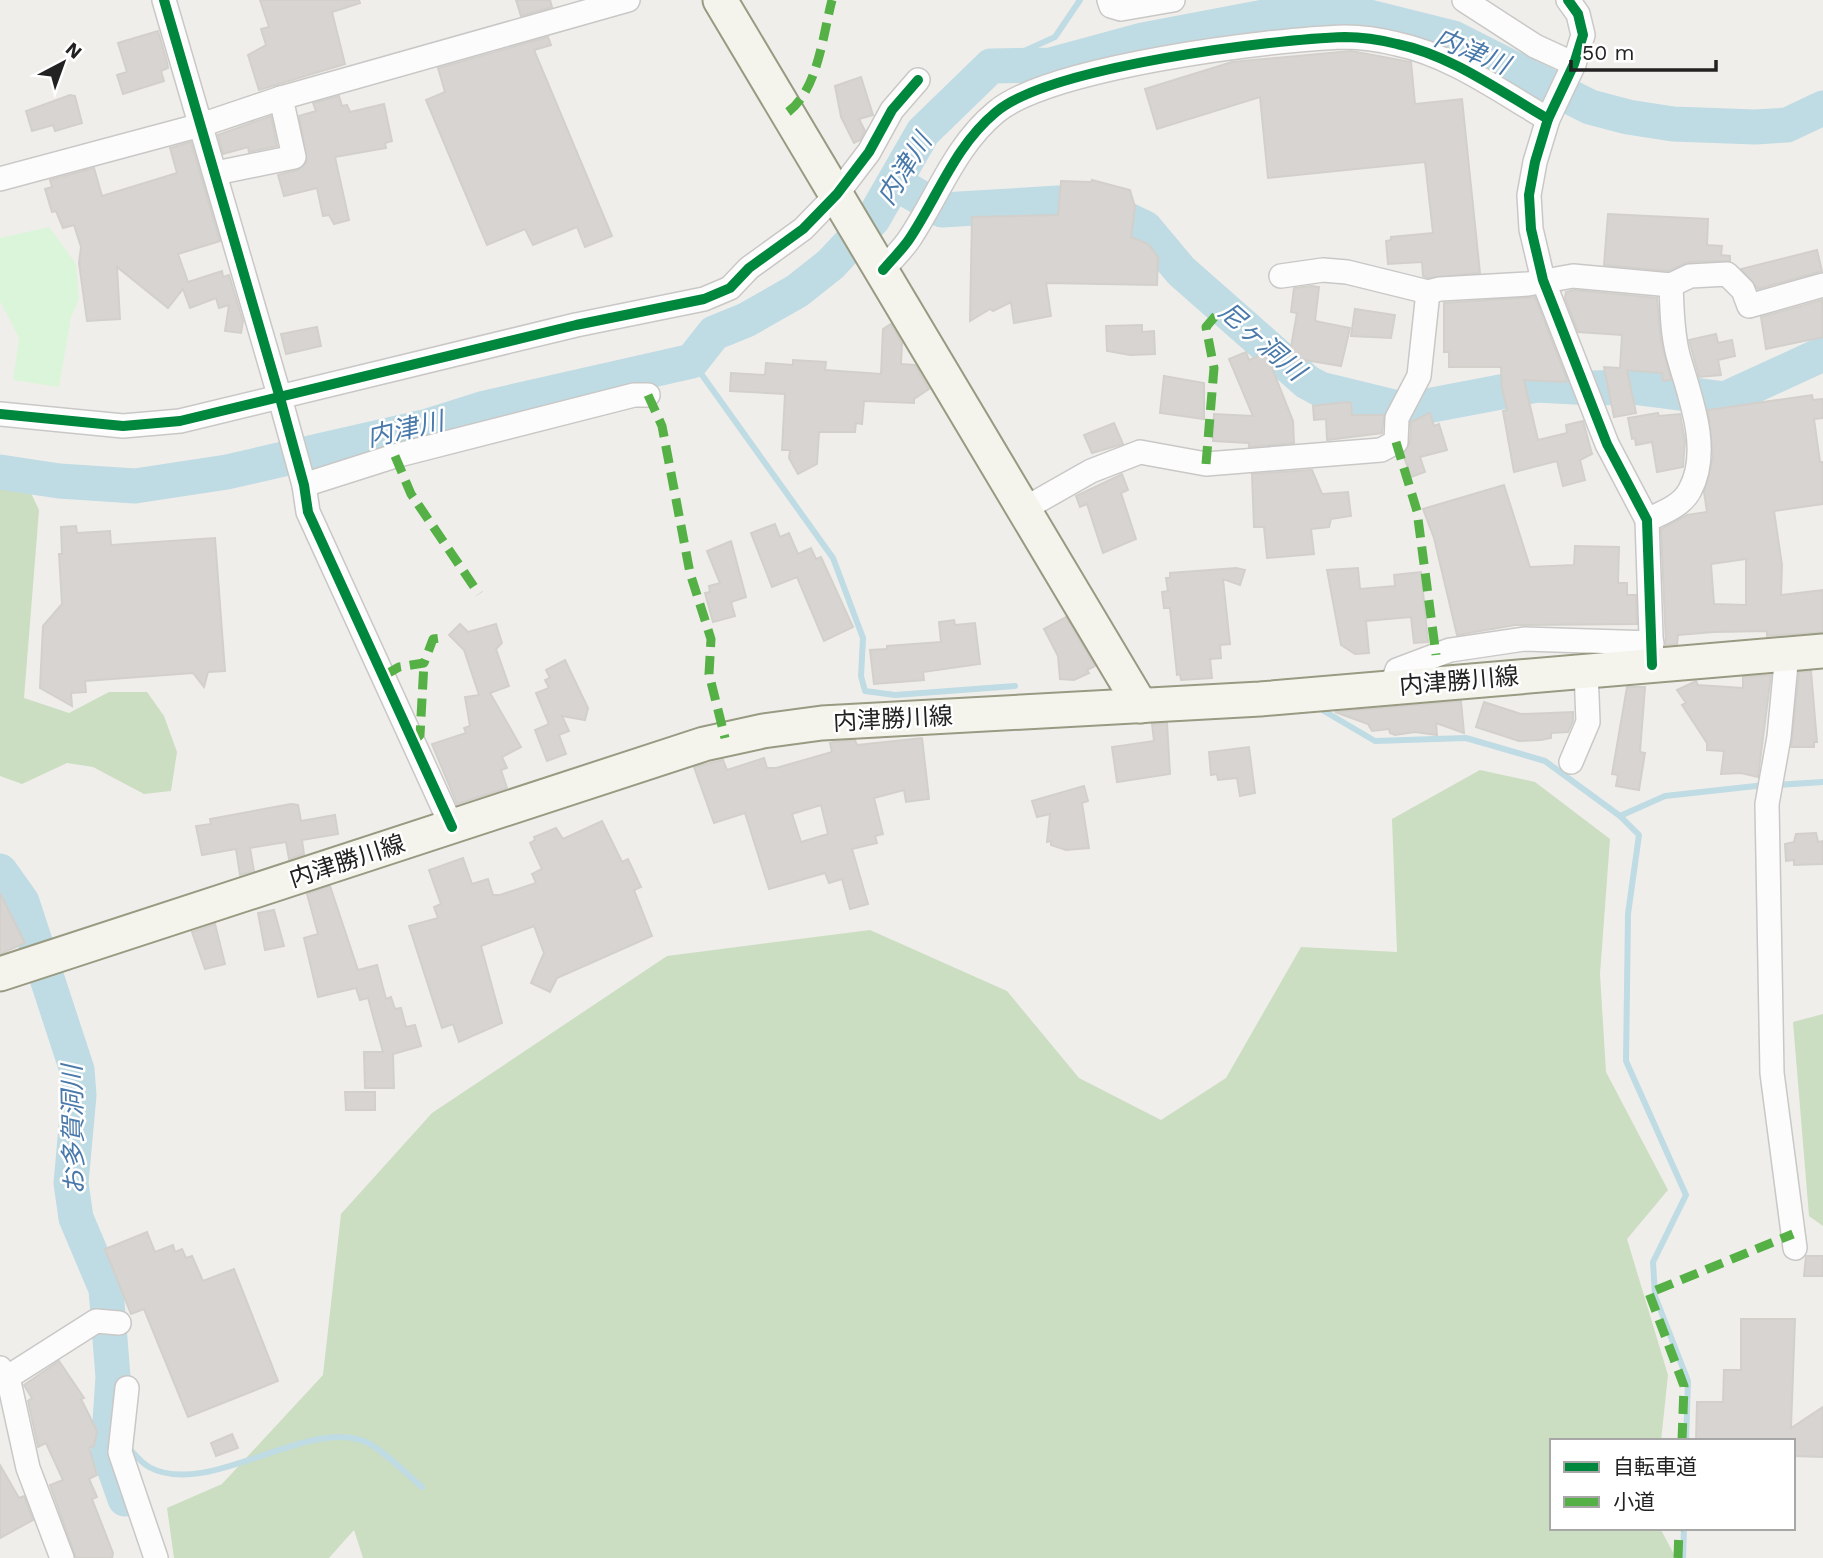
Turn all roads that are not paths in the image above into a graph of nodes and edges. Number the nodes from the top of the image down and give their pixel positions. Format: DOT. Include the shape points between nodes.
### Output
graph roads {
  1 [pos="164,0"];
  2 [pos="628,0"];
  3 [pos="720,0"];
  4 [pos="1109,0"];
  5 [pos="1173,0"];
  6 [pos="1464,0"];
  7 [pos="1568,0"];
  8 [pos="1574,64"];
  9 [pos="918,80"];
  10 [pos="281,98"];
  11 [pos="1548,119"];
  12 [pos="201,125"];
  13 [pos="216,173"];
  14 [pos="0,179"];
  15 [pos="837,194"];
  16 [pos="883,270"];
  17 [pos="1281,276"];
  18 [pos="1543,280"];
  19 [pos="1671,285"];
  20 [pos="1823,285"];
  21 [pos="1428,292"];
  22 [pos="648,395"];
  23 [pos="280,398"];
  24 [pos="0,414"];
  25 [pos="304,485"];
  26 [pos="1024,509"];
  27 [pos="1647,520"];
  28 [pos="1823,652"];
  29 [pos="1787,653"];
  30 [pos="1652,654"];
  31 [pos="1586,670"];
  32 [pos="1391,687"];
  33 [pos="1141,706"];
  34 [pos="1571,762"];
  35 [pos="452,827"];
  36 [pos="0,974"];
  37 [pos="1795,1248"];
  38 [pos="119,1322"];
  39 [pos="4,1372"];
  40 [pos="127,1388"];
  41 [pos="7,1414"];
  42 [pos="61,1558"];
  43 [pos="156,1558"];
  1 -- 12 [label="street"];
  2 -- 10 [label="street"];
  3 -- 15 [label="main road"];
  4 -- 5 [label="street" via="1111,6 1121,9"];
  6 -- 8 [label="street" via="1535,46"];
  7 -- 8 [label="street" via="1578,14 1583,35"];
  8 -- 11 [label="street"];
  9 -- 15 [label="street" via="892,110 869,152"];
  10 -- 12 [label="street"];
  10 -- 13 [label="street" via="294,157"];
  11 -- 16 [label="street" via="1438,57 1399,44 1348,37 1264,43 1103,72 1023,95 998,110 957,154 909,239"];
  11 -- 18 [label="street" via="1529,195 1531,229"];
  12 -- 13 [label="street"];
  12 -- 14 [label="street"];
  13 -- 23 [label="street"];
  15 -- 16 [label="main road"];
  15 -- 23 [label="street" via="803,229 749,268 730,288 704,299 576,325"];
  16 -- 26 [label="main road"];
  17 -- 21 [label="street" via="1347,272"];
  18 -- 19 [label="street" via="1573,276"];
  18 -- 21 [label="street"];
  18 -- 27 [label="street" via="1607,444"];
  19 -- 20 [label="street" via="1690,276 1727,274 1743,290 1749,306"];
  19 -- 27 [label="street" via="1674,332 1690,388 1699,447 1690,492 1675,506"];
  21 -- 26 [label="street" via="1419,376 1397,418 1396,442 1381,450 1206,464 1140,452 1091,471"];
  22 -- 25 [label="street" via="395,456"];
  23 -- 24 [label="street" via="180,421 123,426"];
  23 -- 25 [label="street"];
  25 -- 35 [label="street" via="308,512"];
  26 -- 33 [label="main road"];
  27 -- 30 [label="street"];
  28 -- 29 [label="main road, 内津勝川線"];
  29 -- 30 [label="main road, 内津勝川線"];
  29 -- 37 [label="street" via="1767,804 1772,1073"];
  30 -- 31 [label="main road, 内津勝川線"];
  30 -- 32 [label="street" via="1524,639 1450,650 1397,670"];
  31 -- 32 [label="main road, 内津勝川線"];
  31 -- 34 [label="street" via="1588,722"];
  32 -- 33 [label="main road, 内津勝川線"];
  33 -- 35 [label="main road, 内津勝川線" via="860,720 764,731 704,744"];
  35 -- 36 [label="main road, 内津勝川線"];
  38 -- 39 [label="street" via="96,1321"];
  39 -- 41 [label="street"];
  40 -- 43 [label="street" via="120,1452"];
  41 -- 42 [label="street"];
}
